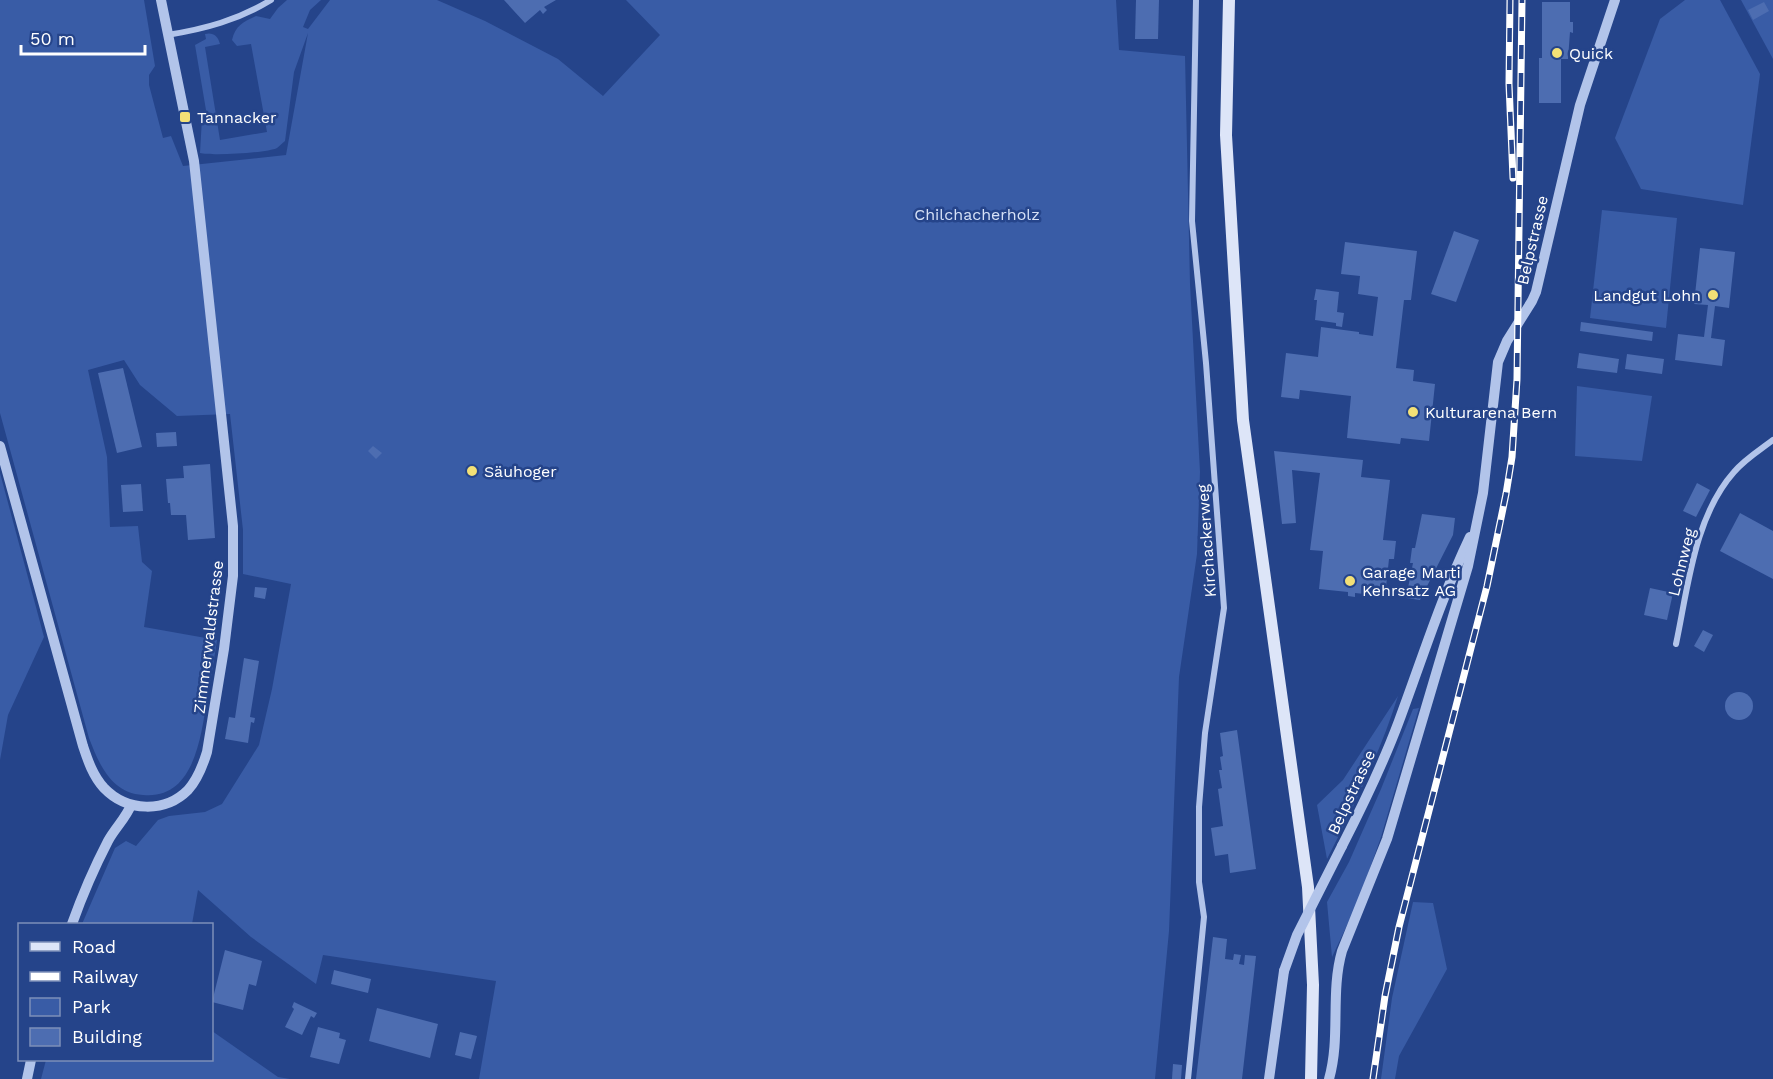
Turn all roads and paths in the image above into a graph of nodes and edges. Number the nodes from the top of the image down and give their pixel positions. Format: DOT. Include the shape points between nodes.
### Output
graph roads {
  1 [pos="161,0"];
  2 [pos="271,0"];
  3 [pos="1196,0"];
  4 [pos="1229,0"];
  5 [pos="1615,0"];
  6 [pos="167,35"];
  7 [pos="1773,440"];
  8 [pos="0,446"];
  9 [pos="1478,520"];
  10 [pos="1676,644"];
  11 [pos="131,805"];
  12 [pos="72,923"];
  13 [pos="31,1061"];
  14 [pos="27,1079"];
  15 [pos="1188,1079"];
  16 [pos="1269,1079"];
  17 [pos="1311,1079"];
  18 [pos="1329,1079"];
  1 -- 6 [label="street, Zimmerwaldstrasse"];
  2 -- 6 [label="street" via="232,20"];
  3 -- 15 [label="street, Kirchackerweg" via="1192,221 1224,608 1198,807 1199,882 1204,917"];
  4 -- 17 [label="main road" via="1226,135 1243,420 1308,886 1314,1031"];
  5 -- 9 [label="street, Belpstrasse" via="1580,105 1536,292 1495,370"];
  6 -- 11 [label="street, Zimmerwaldstrasse" via="194,161 231,503 233,576 202,768 178,798 155,806"];
  7 -- 10 [label="street, Lohnweg" via="1735,470 1701,529"];
  8 -- 11 [label="street" via="83,746 104,787 112,796"];
  9 -- 16 [label="street, Belpstrasse, bridge" via="1443,598 1370,792 1297,935 1284,971"];
  9 -- 18 [label="street, Belpstrasse" via="1388,839 1337,968"];
  11 -- 12 [label="street" via="101,855"];
  13 -- 14 [label="street"];
}
